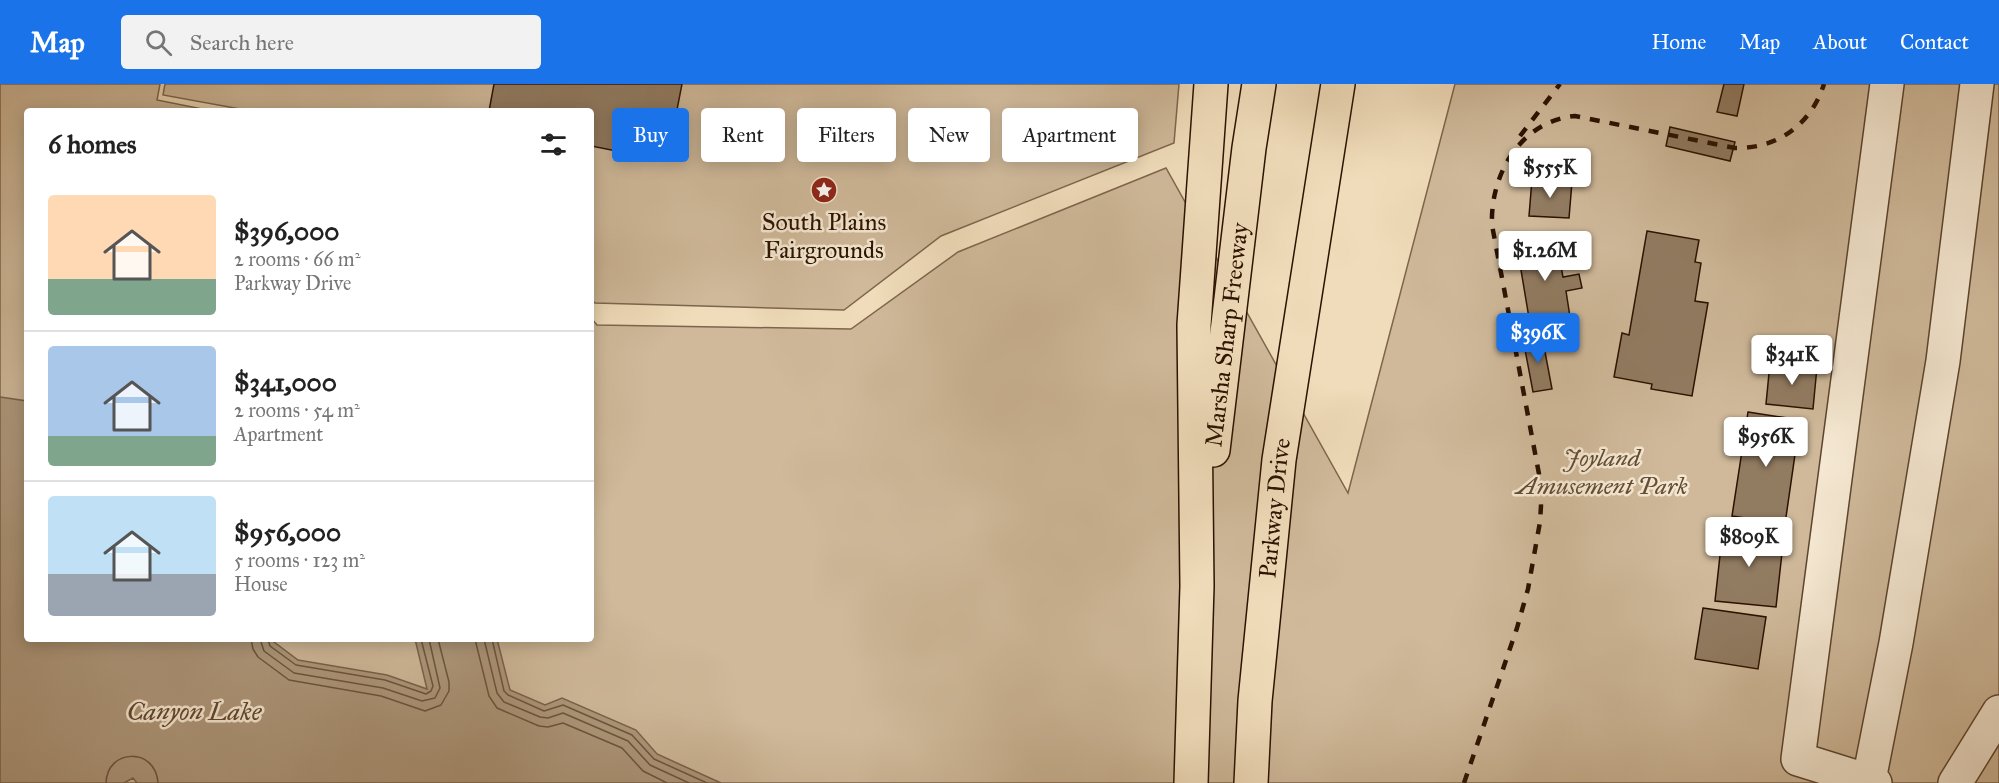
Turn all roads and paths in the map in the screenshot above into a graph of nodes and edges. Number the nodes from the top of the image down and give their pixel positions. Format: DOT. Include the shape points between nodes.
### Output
graph roads {
  1 [pos="1211,84"];
  2 [pos="1259,84"];
  3 [pos="1338,84"];
  4 [pos="1361,84"];
  5 [pos="1887,84"];
  6 [pos="1977,84"];
  7 [pos="1314,236"];
  8 [pos="1197,586"];
  9 [pos="1999,712"];
  10 [pos="1872,781"];
  11 [pos="1191,783"];
  12 [pos="1251,783"];
  13 [pos="1955,783"];
  1 -- 8 [label="highway" via="1194,325"];
  2 -- 8 [label="highway, Marsha Sharp Freeway"];
  3 -- 7 [label="highway"];
  4 -- 7 [label="highway"];
  5 -- 10 [label="lane" via="1798,759"];
  6 -- 10 [label="lane" via="1943,361"];
  7 -- 12 [label="highway, Parkway Drive" via="1279,460 1255,701"];
  8 -- 11 [label="highway"];
  9 -- 13 [label="lane"];
}
